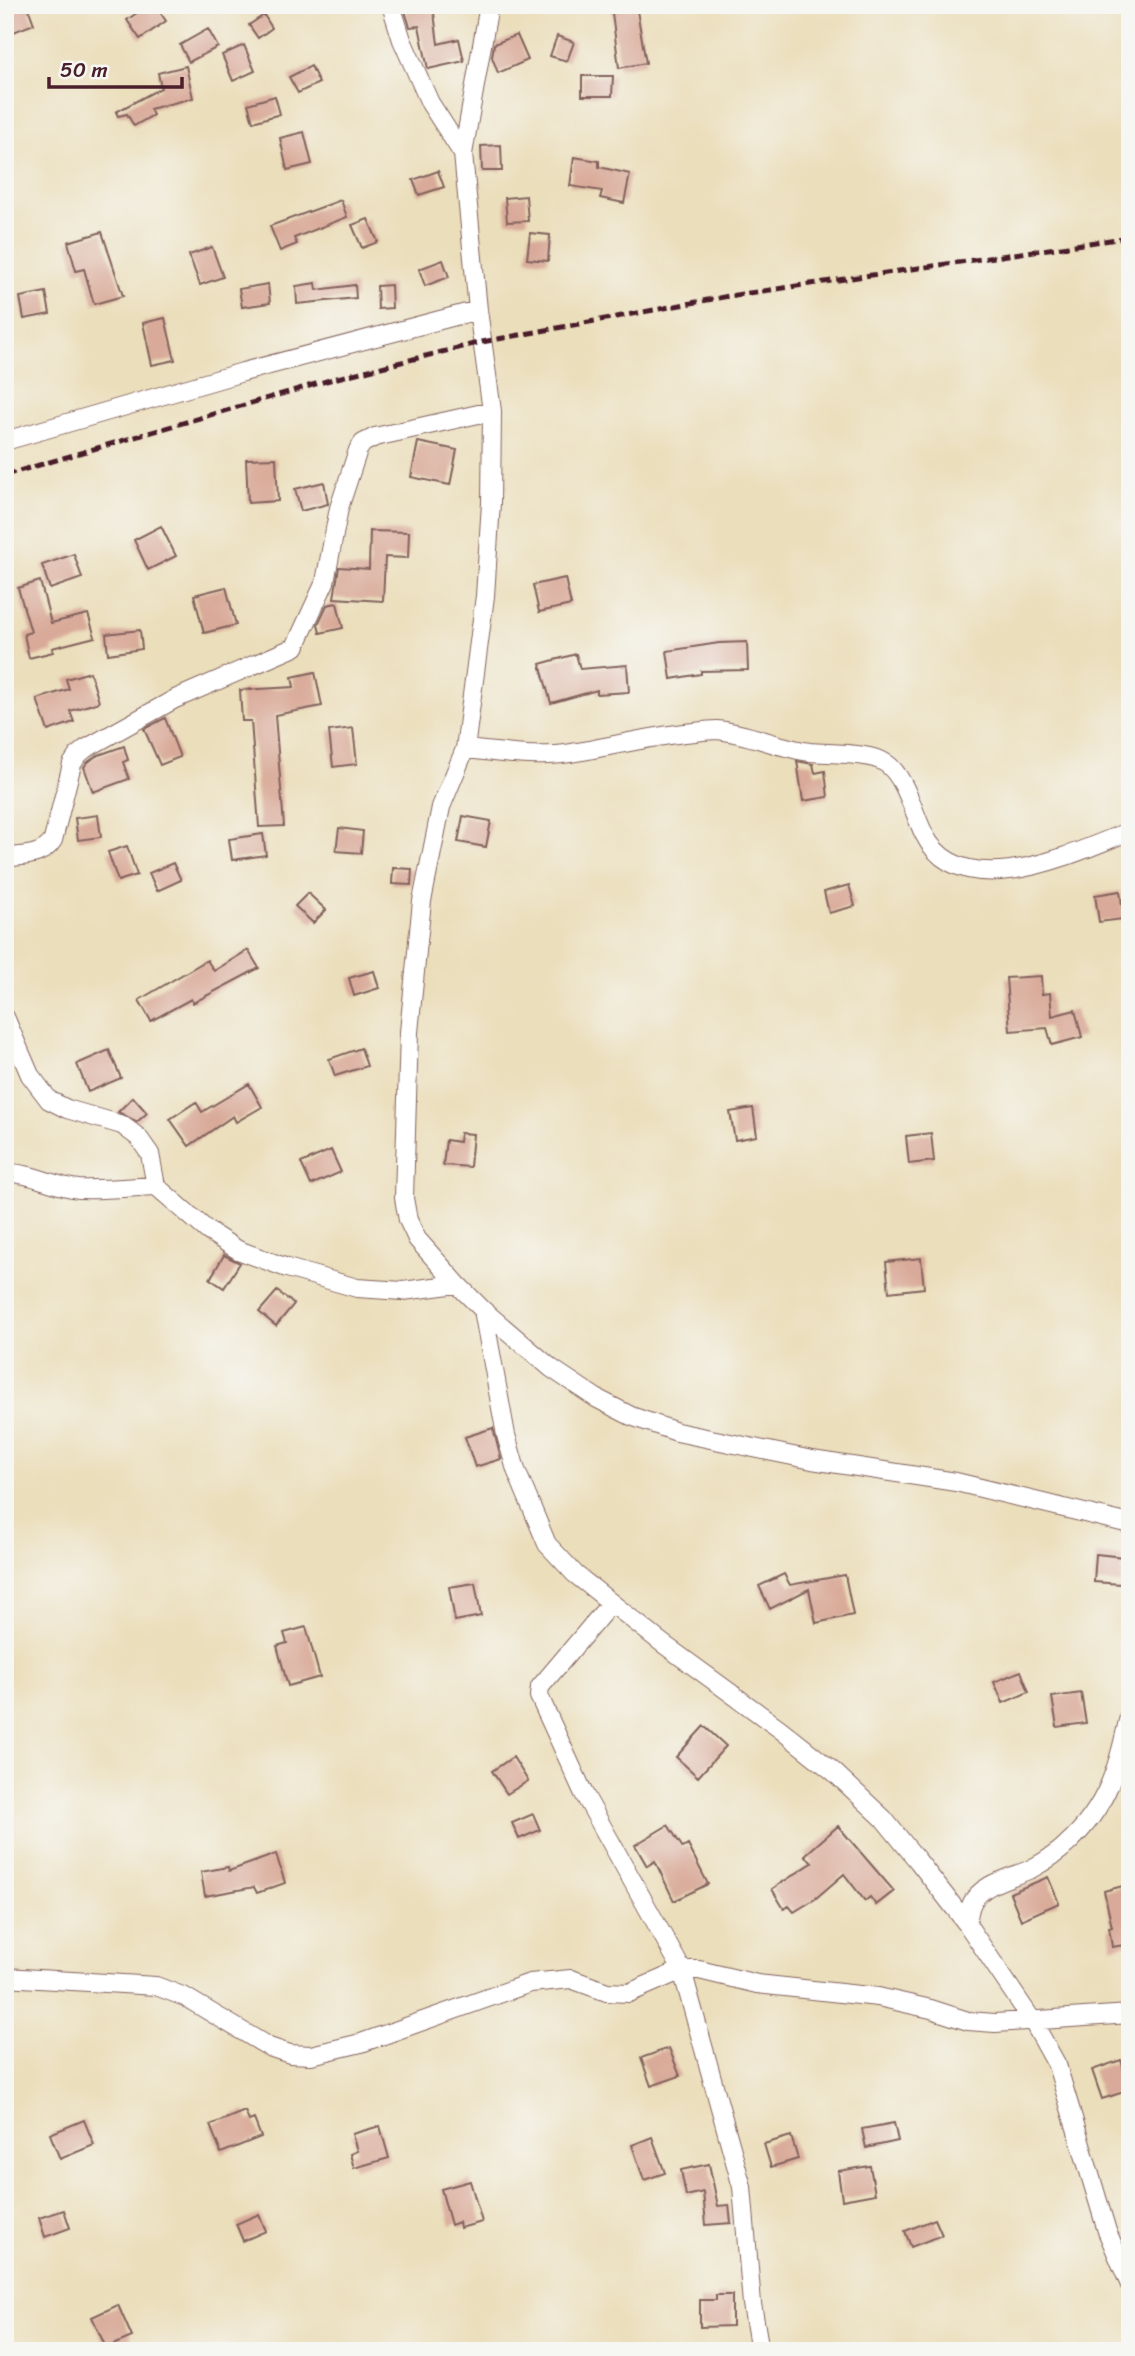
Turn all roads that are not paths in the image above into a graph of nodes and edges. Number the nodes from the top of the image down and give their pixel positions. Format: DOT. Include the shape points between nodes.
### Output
graph roads {
  1 [pos="391,5"];
  2 [pos="489,5"];
  3 [pos="463,154"];
  4 [pos="478,310"];
  5 [pos="492,411"];
  6 [pos="5,441"];
  7 [pos="465,749"];
  8 [pos="1130,831"];
  9 [pos="5,858"];
  10 [pos="5,1017"];
  11 [pos="5,1173"];
  12 [pos="156,1186"];
  13 [pos="457,1284"];
  14 [pos="483,1310"];
  15 [pos="1130,1524"];
  16 [pos="611,1603"];
  17 [pos="1130,1712"];
  18 [pos="967,1924"];
  19 [pos="682,1969"];
  20 [pos="5,1977"];
  21 [pos="1130,2014"];
  22 [pos="1032,2020"];
  23 [pos="1130,2285"];
  24 [pos="760,2351"];
  1 -- 3 [label="street" via="430,103"];
  2 -- 3 [label="street"];
  3 -- 4 [label="street"];
  4 -- 5 [label="street"];
  4 -- 6 [label="street"];
  5 -- 7 [label="street" via="485,596"];
  5 -- 9 [label="street" via="363,443 339,508 325,582 295,647 175,699 85,749 72,764 49,846 39,853"];
  7 -- 8 [label="street" via="554,755 715,730 806,751 876,758 899,777 935,851 959,867 981,871 1014,870 1055,860"];
  7 -- 13 [label="street" via="441,807 422,901 409,1032 404,1198 416,1239"];
  10 -- 12 [label="street" via="30,1074 49,1100 122,1125 138,1137 150,1154"];
  11 -- 12 [label="street" via="22,1173 79,1189"];
  12 -- 13 [label="street" via="238,1250 287,1268 357,1289 403,1291"];
  13 -- 14 [label="street"];
  14 -- 15 [label="street" via="551,1368 596,1398 677,1432 812,1460 956,1482"];
  14 -- 16 [label="street" via="506,1435 537,1524 561,1562"];
  16 -- 18 [label="street" via="834,1772 883,1818"];
  16 -- 19 [label="street" via="540,1687 539,1696 584,1794"];
  17 -- 18 [label="street" via="1118,1768 1095,1812 1066,1846 977,1895"];
  18 -- 22 [label="street"];
  19 -- 20 [label="street" via="629,1993 607,1992 571,1979 530,1983 351,2046 311,2055 269,2048 185,1997 156,1986"];
  19 -- 22 [label="street" via="757,1984 878,1997 968,2021"];
  19 -- 24 [label="street" via="742,2187"];
  21 -- 22 [label="street"];
  22 -- 23 [label="street" via="1057,2065 1107,2231"];
}
